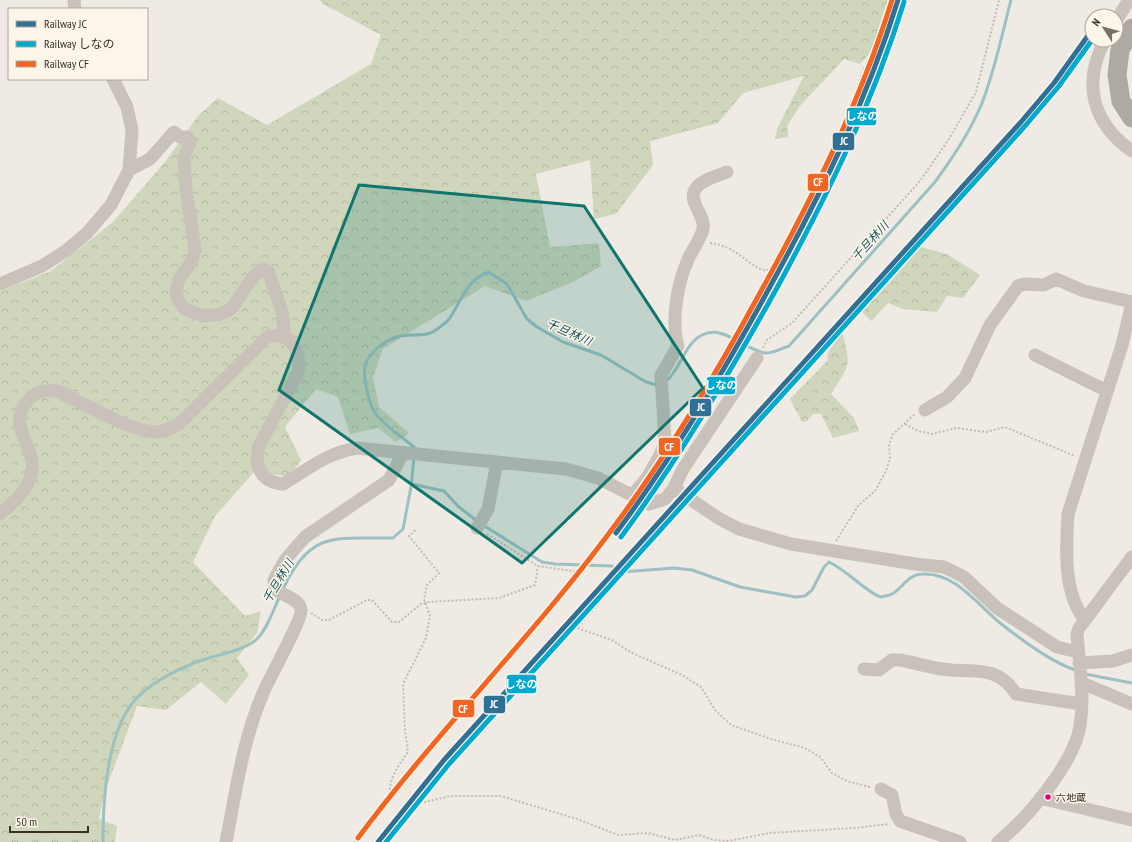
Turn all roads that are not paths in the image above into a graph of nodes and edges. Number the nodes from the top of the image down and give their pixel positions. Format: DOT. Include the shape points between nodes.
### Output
graph roads {
  1 [pos="1132,28"];
  2 [pos="1101,48"];
  3 [pos="114,80"];
  4 [pos="1132,118"];
  5 [pos="1132,151"];
  6 [pos="129,170"];
  7 [pos="727,172"];
  8 [pos="0,284"];
  9 [pos="1132,302"];
  10 [pos="285,338"];
  11 [pos="1035,356"];
  12 [pos="757,358"];
  13 [pos="1107,391"];
  14 [pos="925,410"];
  15 [pos="405,453"];
  16 [pos="497,462"];
  17 [pos="674,488"];
  18 [pos="632,496"];
  19 [pos="0,514"];
  20 [pos="480,523"];
  21 [pos="1132,557"];
  22 [pos="1084,620"];
  23 [pos="1132,655"];
  24 [pos="1079,660"];
  25 [pos="864,668"];
  26 [pos="1080,682"];
  27 [pos="1081,704"];
  28 [pos="1132,704"];
  29 [pos="881,789"];
  30 [pos="1040,798"];
  31 [pos="1132,820"];
  32 [pos="226,842"];
  33 [pos="960,842"];
  34 [pos="998,842"];
  1 -- 4 [label="highway" via="1120,50 1117,75 1121,100"];
  2 -- 5 [label="street" via="1094,65 1093,96 1105,125"];
  3 -- 6 [label="street" via="127,107 132,130"];
  6 -- 8 [label="street" via="111,205 87,233 42,266"];
  6 -- 10 [label="street" via="150,159 174,132 180,137 187,137 190,142 184,158 186,189 195,249 192,261 179,279 176,291 178,300 185,309 203,316 221,314 232,308 252,278 263,269 268,271 282,311"];
  7 -- 18 [label="street" via="699,184 694,192 695,203 704,223 681,280 674,324 678,346 661,375 665,442 647,478"];
  9 -- 13 [label="street" via="1122,345"];
  9 -- 14 [label="street" via="1084,291 1056,279 1044,285 1018,286 990,325 965,378 947,397"];
  10 -- 15 [label="street" via="295,346 300,358 299,371 259,446 256,458 258,470 274,483 283,484 337,452 357,448"];
  10 -- 19 [label="street" via="276,335 267,337 180,424 169,430 141,430 58,390 43,390 32,396 19,416 32,468 28,486"];
  11 -- 13 [label="street"];
  12 -- 17 [label="street"];
  13 -- 22 [label="street" via="1068,514 1069,578 1072,596"];
  15 -- 16 [label="street"];
  15 -- 32 [label="street" via="388,480 305,537 285,560 274,580 276,590 298,603 302,610 259,703 239,775"];
  16 -- 18 [label="street" via="566,470 598,478"];
  16 -- 20 [label="street" via="488,509"];
  17 -- 18 [label="street" via="665,500 649,504"];
  17 -- 24 [label="street" via="739,529 791,544 944,567 964,577 997,608"];
  21 -- 22 [label="street"];
  22 -- 24 [label="street" via="1077,634"];
  23 -- 24 [label="street" via="1112,661"];
  24 -- 26 [label="street"];
  25 -- 27 [label="street" via="879,670 892,660 900,660 952,670 988,672 1008,682 1016,694"];
  26 -- 27 [label="street"];
  26 -- 28 [label="street"];
  27 -- 30 [label="street" via="1080,727 1073,748"];
  29 -- 33 [label="street" via="892,795 900,821"];
  30 -- 31 [label="street"];
  30 -- 34 [label="street"];
}
